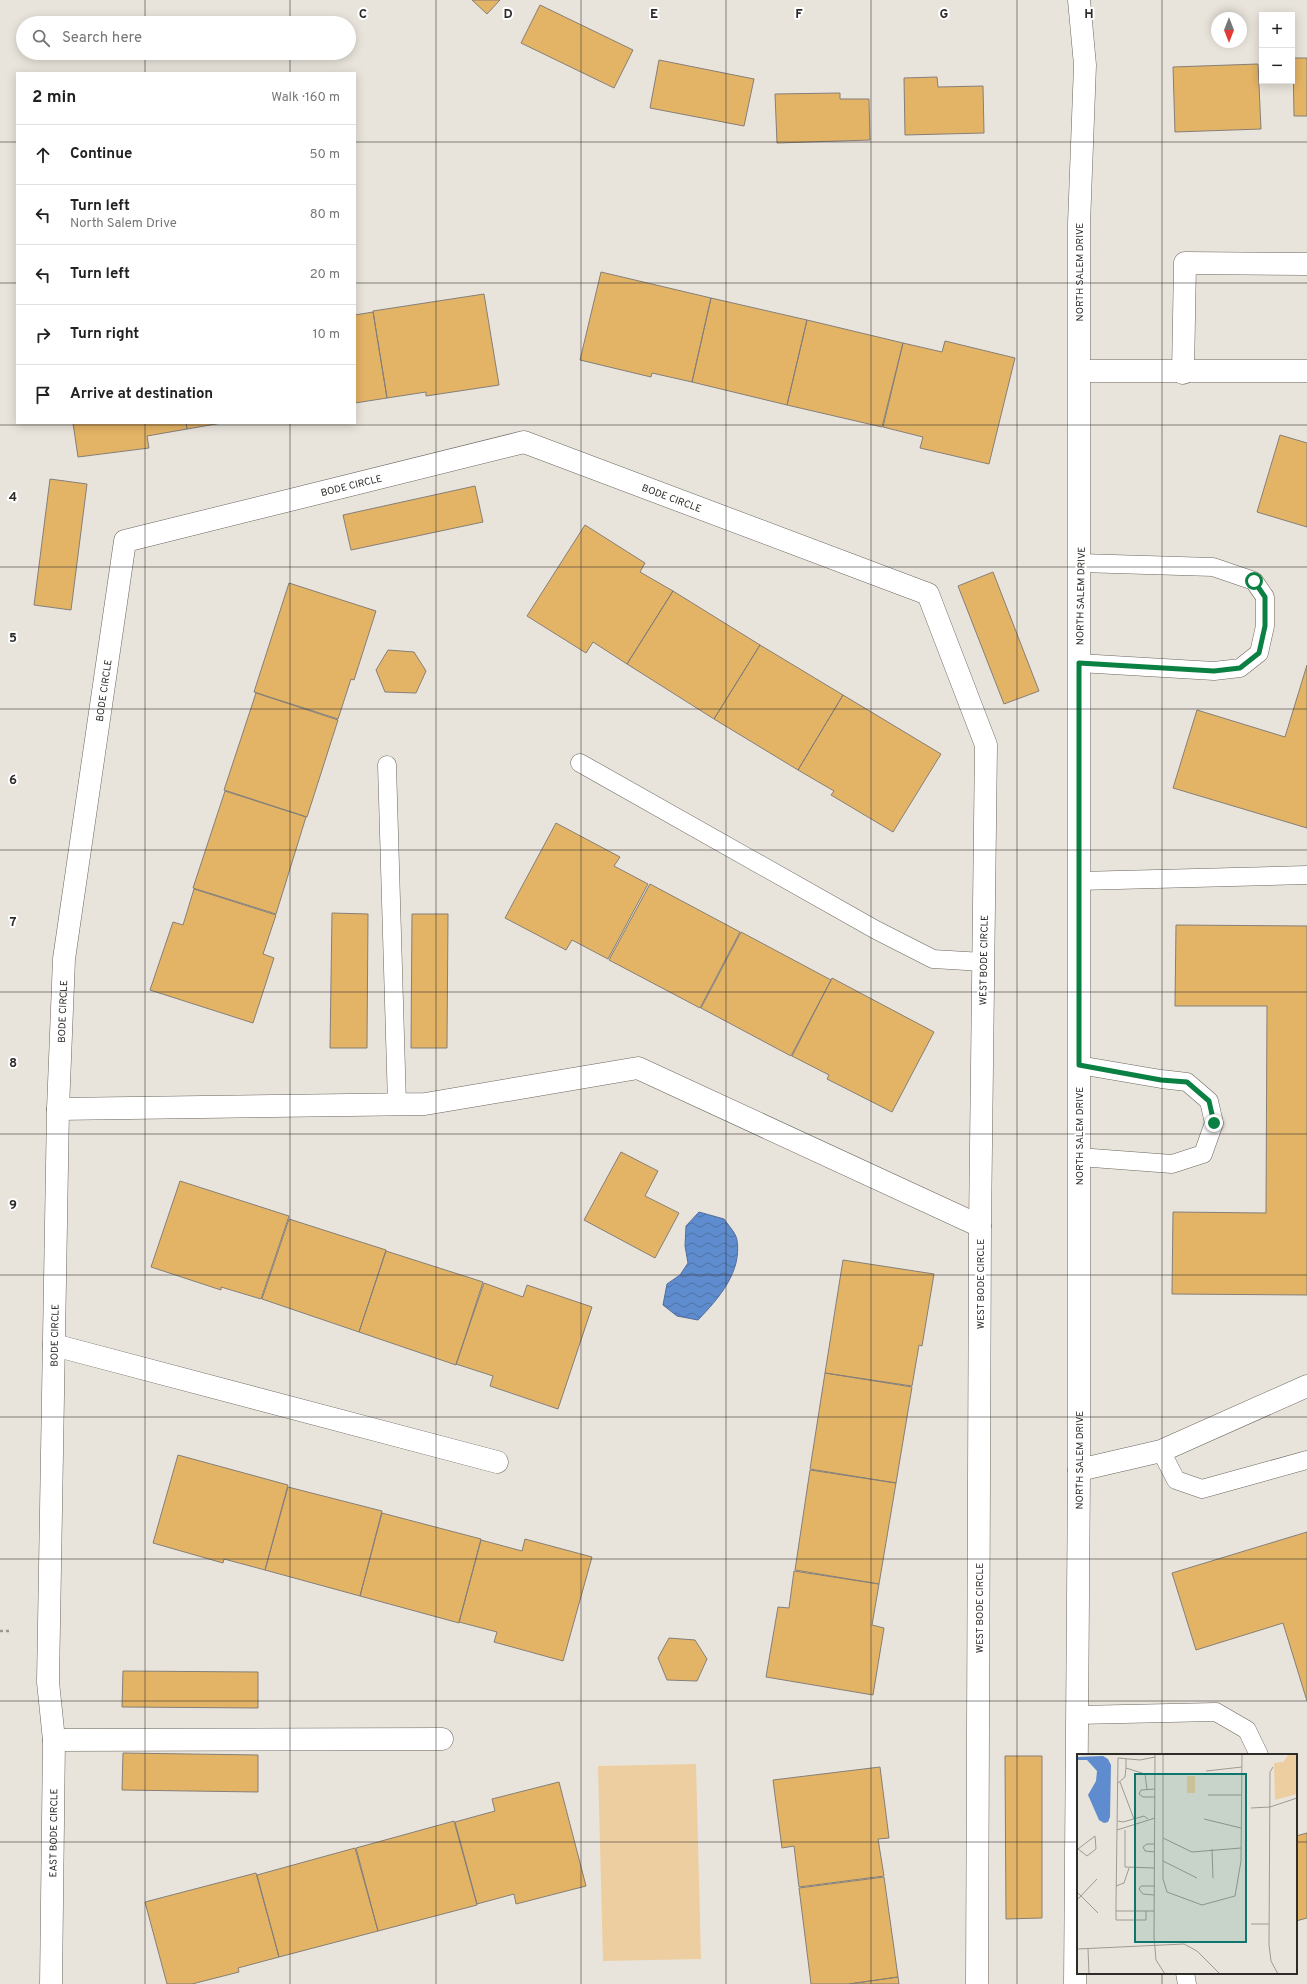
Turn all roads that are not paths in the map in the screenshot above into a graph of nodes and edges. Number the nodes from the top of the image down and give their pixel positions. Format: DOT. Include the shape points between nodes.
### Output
graph roads {
  1 [pos="1080,0"];
  2 [pos="1307,264"];
  3 [pos="1307,371"];
  4 [pos="1081,372"];
  5 [pos="1183,373"];
  6 [pos="1080,563"];
  7 [pos="928,594"];
  8 [pos="1079,663"];
  9 [pos="580,763"];
  10 [pos="387,765"];
  11 [pos="1307,875"];
  12 [pos="1079,881"];
  13 [pos="983,962"];
  14 [pos="1079,1065"];
  15 [pos="397,1104"];
  16 [pos="58,1109"];
  17 [pos="1079,1157"];
  18 [pos="980,1226"];
  19 [pos="54,1345"];
  20 [pos="1307,1386"];
  21 [pos="1161,1451"];
  22 [pos="1307,1460"];
  23 [pos="497,1462"];
  24 [pos="1079,1470"];
  25 [pos="48,1682"];
  26 [pos="1077,1715"];
  27 [pos="442,1739"];
  28 [pos="54,1740"];
  29 [pos="1259,1754"];
  30 [pos="1077,1815"];
  31 [pos="1185,1974"];
  32 [pos="51,1984"];
  33 [pos="977,1984"];
  34 [pos="1075,1984"];
  35 [pos="1187,1984"];
  1 -- 4 [label="street, NORTH SALEM DRIVE" via="1085,65 1079,224"];
  2 -- 5 [label="street" via="1185,264"];
  3 -- 5 [label="street"];
  4 -- 5 [label="street"];
  4 -- 6 [label="street, NORTH SALEM DRIVE"];
  6 -- 8 [label="street, NORTH SALEM DRIVE"];
  6 -- 8 [label="lane" via="1213,567 1254,581 1265,597 1265,626 1259,653 1240,668 1214,671"];
  7 -- 13 [label="street, WEST BODE CIRCLE" via="986,744"];
  7 -- 16 [label="street, BODE CIRCLE" via="524,442 125,541 64,959"];
  8 -- 12 [label="street, NORTH SALEM DRIVE"];
  9 -- 13 [label="lane" via="876,930 933,959"];
  10 -- 15 [label="lane"];
  11 -- 12 [label="lane"];
  12 -- 14 [label="street, NORTH SALEM DRIVE"];
  13 -- 18 [label="street, WEST BODE CIRCLE"];
  14 -- 17 [label="street, NORTH SALEM DRIVE"];
  14 -- 17 [label="lane" via="1161,1080 1187,1082 1209,1101 1214,1123 1202,1154 1172,1164"];
  15 -- 16 [label="street"];
  15 -- 18 [label="street" via="425,1104 638,1068"];
  16 -- 19 [label="street, BODE CIRCLE"];
  17 -- 24 [label="street, NORTH SALEM DRIVE"];
  18 -- 33 [label="street, WEST BODE CIRCLE"];
  19 -- 23 [label="street"];
  19 -- 25 [label="street, BODE CIRCLE"];
  20 -- 21 [label="street"];
  21 -- 22 [label="lane" via="1176,1480 1202,1490"];
  21 -- 24 [label="street"];
  24 -- 26 [label="street, NORTH SALEM DRIVE"];
  25 -- 28 [label="street, EAST BODE CIRCLE"];
  26 -- 29 [label="lane" via="1216,1712 1247,1730"];
  26 -- 30 [label="street, NORTH SALEM DRIVE"];
  27 -- 28 [label="street"];
  28 -- 32 [label="street, EAST BODE CIRCLE"];
  30 -- 34 [label="street, NORTH SALEM DRIVE"];
  31 -- 35 [label="lane"];
}
